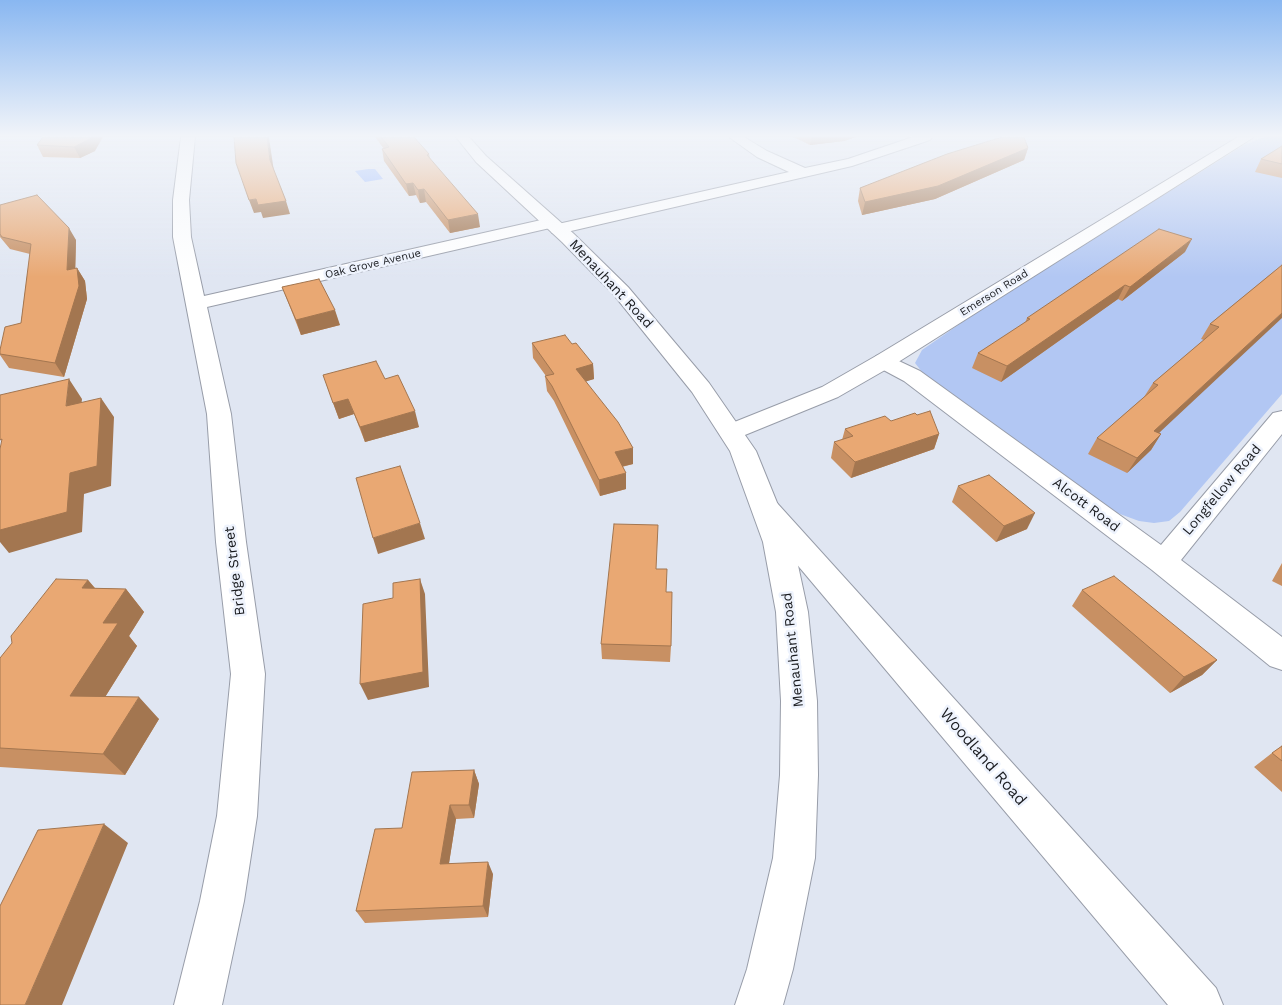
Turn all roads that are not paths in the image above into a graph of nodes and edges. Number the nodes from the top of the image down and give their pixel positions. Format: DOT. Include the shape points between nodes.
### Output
graph roads {
  1 [pos="183,184"];
  2 [pos="508,184"];
  3 [pos="756,184"];
  4 [pos="1172,184"];
  5 [pos="554,226"];
  6 [pos="196,304"];
  7 [pos="884,361"];
  8 [pos="1282,418"];
  9 [pos="731,432"];
  10 [pos="766,508"];
  11 [pos="1163,562"];
  12 [pos="1282,656"];
  13 [pos="198,1005"];
  14 [pos="759,1005"];
  15 [pos="1199,1005"];
  1 -- 6 [label="street, Bridge Street" via="182,237"];
  2 -- 5 [label="street, Menauhant Road"];
  3 -- 5 [label="street, Oak Grove Avenue"];
  4 -- 7 [label="street, Emerson Road"];
  5 -- 6 [label="street, Oak Grove Avenue"];
  5 -- 9 [label="street, Menauhant Road" via="621,291 702,388"];
  6 -- 13 [label="street, Bridge Street" via="219,414 248,674 237,816"];
  7 -- 9 [label="street, Emerson Road" via="821,396"];
  7 -- 11 [label="street, Alcott Road" via="912,376"];
  8 -- 11 [label="street, Longfellow Road"];
  9 -- 10 [label="street, Menauhant Road"];
  10 -- 14 [label="street, Menauhant Road" via="778,542 792,612 799,701 799,776 794,858"];
  10 -- 15 [label="street, Woodland Road"];
  11 -- 12 [label="street, Alcott Road"];
}
